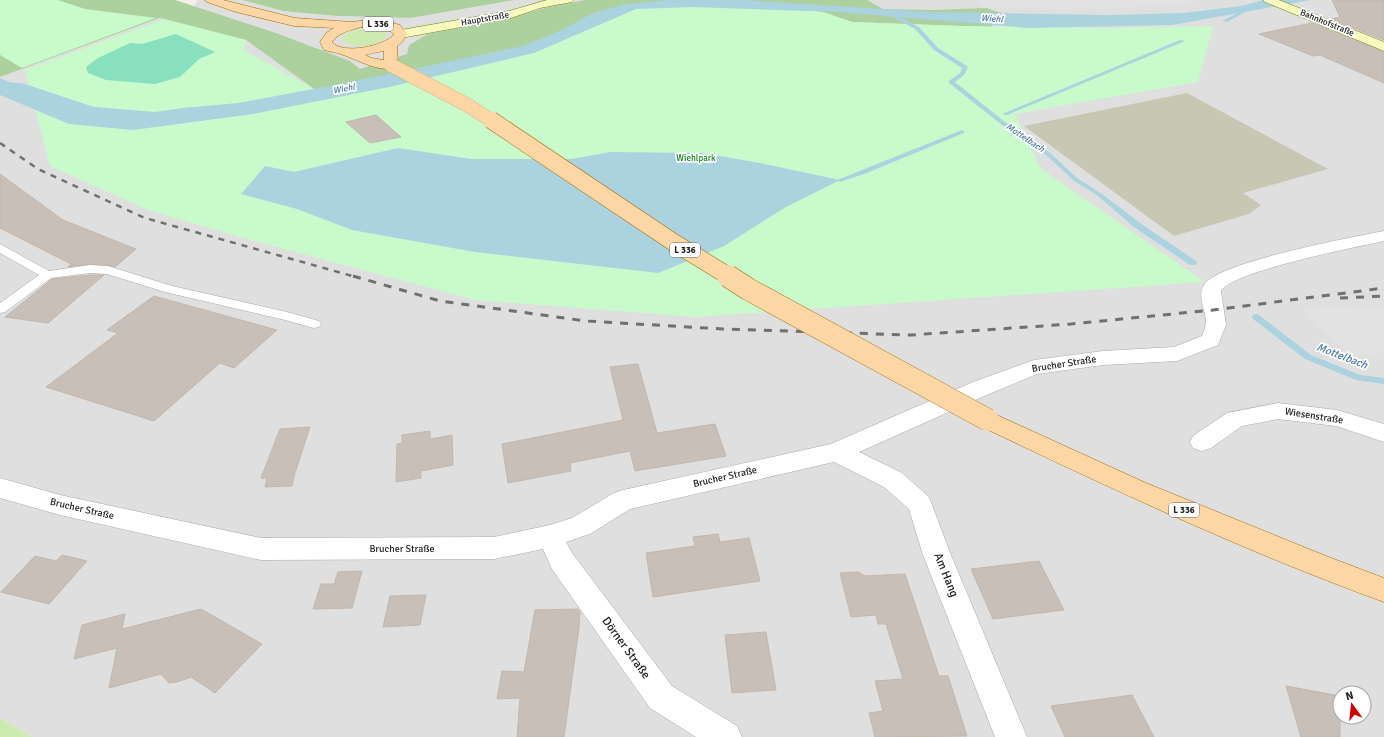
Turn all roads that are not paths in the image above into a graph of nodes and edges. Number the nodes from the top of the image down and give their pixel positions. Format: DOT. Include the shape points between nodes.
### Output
graph roads {
  1 [pos="211,0"];
  2 [pos="568,0"];
  3 [pos="1269,0"];
  4 [pos="240,9"];
  5 [pos="357,25"];
  6 [pos="397,30"];
  7 [pos="328,37"];
  8 [pos="391,44"];
  9 [pos="1384,47"];
  10 [pos="349,52"];
  11 [pos="390,64"];
  12 [pos="1384,236"];
  13 [pos="0,248"];
  14 [pos="47,275"];
  15 [pos="0,310"];
  16 [pos="314,324"];
  17 [pos="1384,432"];
  18 [pos="1202,442"];
  19 [pos="836,452"];
  20 [pos="0,488"];
  21 [pos="550,536"];
  22 [pos="1384,590"];
  23 [pos="726,737"];
  24 [pos="1011,737"];
  1 -- 4 [label="main road, L 336"];
  2 -- 6 [label="street, Hauptstraße" via="511,14"];
  3 -- 9 [label="street, Bahnhofstraße"];
  4 -- 5 [label="main road, L 336" via="294,22"];
  4 -- 7 [label="main road, L 336" via="254,19"];
  5 -- 6 [label="main road, L 336" via="382,24"];
  5 -- 7 [label="main road, L 336" via="339,30"];
  6 -- 8 [label="main road, L 336" via="396,41"];
  7 -- 10 [label="main road, L 336" via="326,42 329,47"];
  8 -- 10 [label="main road, L 336"];
  8 -- 11 [label="main road, L 336"];
  10 -- 11 [label="main road, L 336" via="366,61"];
  11 -- 22 [label="main road, L 336, bridge" via="469,106 748,289 988,420 1137,490"];
  12 -- 19 [label="street, Brucher Straße" via="1248,269 1222,278 1213,286 1216,325 1211,340 1177,354 1102,358 1034,367"];
  13 -- 14 [label="lane"];
  14 -- 15 [label="lane"];
  14 -- 16 [label="lane" via="90,269 108,270 169,289"];
  17 -- 18 [label="street, Wiesenstraße" via="1337,418 1278,411 1235,419"];
  19 -- 21 [label="street, Brucher Straße" via="623,500 581,526"];
  19 -- 24 [label="street, Am Hang" via="893,480 920,504 937,555"];
  20 -- 21 [label="street, Brucher Straße" via="60,505 260,549 494,548"];
  21 -- 23 [label="street, Dörner Straße" via="562,560 661,697"];
}
